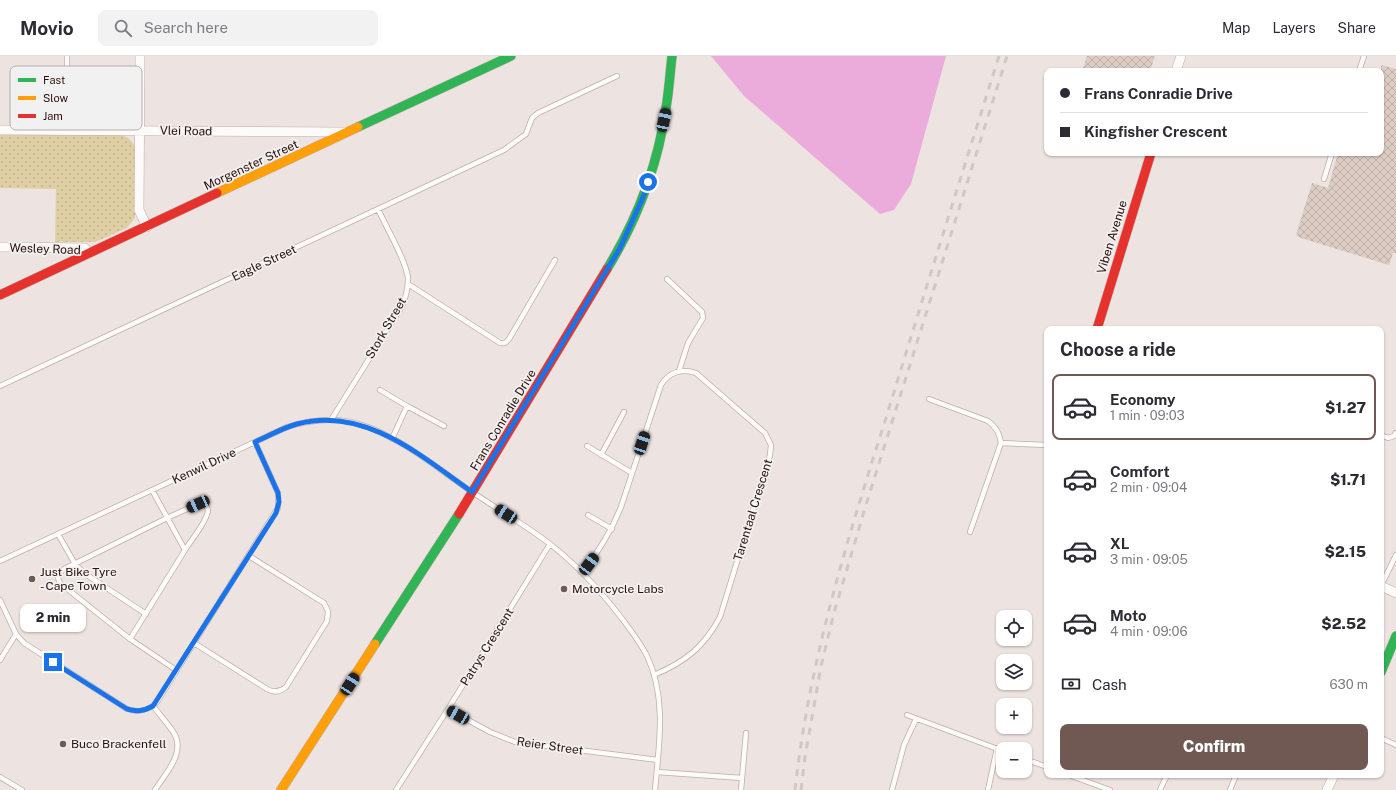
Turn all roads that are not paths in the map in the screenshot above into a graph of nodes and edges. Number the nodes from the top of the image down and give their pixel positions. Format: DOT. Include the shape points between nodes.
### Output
graph roads {
  1 [pos="511,56"];
  2 [pos="672,56"];
  3 [pos="1181,56"];
  4 [pos="1364,56"];
  5 [pos="1177,68"];
  6 [pos="1360,68"];
  7 [pos="617,76"];
  8 [pos="0,130"];
  9 [pos="140,131"];
  10 [pos="348,132"];
  11 [pos="1150,156"];
  12 [pos="1331,156"];
  13 [pos="1324,179"];
  14 [pos="378,209"];
  15 [pos="147,227"];
  16 [pos="0,248"];
  17 [pos="88,254"];
  18 [pos="555,260"];
  19 [pos="667,279"];
  20 [pos="408,284"];
  21 [pos="0,296"];
  22 [pos="1098,326"];
  23 [pos="679,371"];
  24 [pos="0,386"];
  25 [pos="380,390"];
  26 [pos="929,399"];
  27 [pos="407,406"];
  28 [pos="624,412"];
  29 [pos="331,420"];
  30 [pos="444,426"];
  31 [pos="1396,433"];
  32 [pos="1384,436"];
  33 [pos="392,439"];
  34 [pos="255,442"];
  35 [pos="1001,443"];
  36 [pos="1044,445"];
  37 [pos="587,446"];
  38 [pos="602,455"];
  39 [pos="632,473"];
  40 [pos="152,490"];
  41 [pos="472,492"];
  42 [pos="588,515"];
  43 [pos="167,518"];
  44 [pos="612,529"];
  45 [pos="970,532"];
  46 [pos="58,534"];
  47 [pos="550,544"];
  48 [pos="185,550"];
  49 [pos="1396,555"];
  50 [pos="248,556"];
  51 [pos="0,562"];
  52 [pos="74,564"];
  53 [pos="583,572"];
  54 [pos="1384,580"];
  55 [pos="1384,587"];
  56 [pos="1396,593"];
  57 [pos="0,600"];
  58 [pos="146,614"];
  59 [pos="16,634"];
  60 [pos="1396,636"];
  61 [pos="130,639"];
  62 [pos="194,643"];
  63 [pos="0,660"];
  64 [pos="1384,660"];
  65 [pos="176,670"];
  66 [pos="654,675"];
  67 [pos="153,706"];
  68 [pos="448,709"];
  69 [pos="907,716"];
  70 [pos="916,719"];
  71 [pos="746,733"];
  72 [pos="1384,739"];
  73 [pos="1396,745"];
  74 [pos="996,748"];
  75 [pos="996,753"];
  76 [pos="658,760"];
  77 [pos="1032,762"];
  78 [pos="1044,766"];
  79 [pos="657,772"];
  80 [pos="0,777"];
  81 [pos="742,778"];
  82 [pos="1077,778"];
  83 [pos="1166,778"];
  84 [pos="1235,778"];
  85 [pos="1333,778"];
  86 [pos="1092,784"];
  87 [pos="22,790"];
  88 [pos="155,790"];
  89 [pos="281,790"];
  90 [pos="396,790"];
  91 [pos="656,790"];
  92 [pos="741,790"];
  93 [pos="892,790"];
  94 [pos="988,790"];
  95 [pos="1091,790"];
  96 [pos="1110,790"];
  97 [pos="1160,790"];
  98 [pos="1230,790"];
  99 [pos="1327,790"];
  1 -- 10 [label="street, Morgenster Street"];
  2 -- 41 [label="street, Frans Conradie Drive" via="659,142 644,195 620,248"];
  3 -- 5 [label="street"];
  4 -- 6 [label="lane"];
  7 -- 14 [label="lane, Eagle Street" via="538,113 532,118 526,134 504,150"];
  8 -- 9 [label="street, Vlei Road"];
  9 -- 10 [label="street, Vlei Road"];
  9 -- 15 [label="street" via="139,210"];
  10 -- 15 [label="street, Morgenster Street"];
  11 -- 22 [label="street, Viben Avenue"];
  12 -- 13 [label="lane"];
  14 -- 20 [label="lane, Stork Street" via="405,266"];
  14 -- 24 [label="lane, Eagle Street"];
  15 -- 17 [label="street, Morgenster Street"];
  16 -- 17 [label="street, Wesley Road" via="85,248"];
  17 -- 21 [label="street, Morgenster Street"];
  18 -- 20 [label="lane" via="509,339 504,343 500,343"];
  19 -- 23 [label="lane" via="702,312 703,318 688,343"];
  20 -- 29 [label="lane, Stork Street" via="402,306"];
  23 -- 39 [label="lane" via="668,376 660,385"];
  23 -- 66 [label="lane, Tarentaal Crescent" via="691,371 701,377 765,433 770,440 771,450 724,606 714,627 689,656"];
  25 -- 27 [label="lane"];
  26 -- 35 [label="lane" via="988,421 995,426"];
  27 -- 30 [label="lane"];
  27 -- 33 [label="lane"];
  28 -- 38 [label="lane"];
  29 -- 33 [label="lane, Kenwil Drive" via="369,427"];
  29 -- 34 [label="lane, Kenwil Drive" via="297,424"];
  31 -- 32 [label="lane" via="1388,438"];
  33 -- 41 [label="lane, Kenwil Drive"];
  34 -- 40 [label="lane, Kenwil Drive"];
  34 -- 50 [label="lane" via="276,488 279,502 276,513"];
  35 -- 36 [label="lane"];
  35 -- 45 [label="lane"];
  37 -- 38 [label="lane"];
  38 -- 39 [label="lane"];
  39 -- 44 [label="lane"];
  40 -- 43 [label="lane"];
  40 -- 46 [label="lane, Kenwil Drive"];
  41 -- 47 [label="lane"];
  41 -- 89 [label="street, Frans Conradie Drive"];
  42 -- 44 [label="lane"];
  43 -- 48 [label="lane"];
  43 -- 48 [label="lane" via="198,504 206,505 207,512 203,522"];
  43 -- 52 [label="lane"];
  44 -- 53 [label="lane"];
  46 -- 51 [label="lane, Kenwil Drive"];
  46 -- 52 [label="lane"];
  47 -- 53 [label="lane"];
  47 -- 68 [label="lane, Patrys Crescent"];
  48 -- 58 [label="lane"];
  49 -- 54 [label="lane"];
  50 -- 62 [label="lane"];
  50 -- 62 [label="lane" via="324,603 329,614 323,628 286,687 277,691 270,690"];
  52 -- 58 [label="lane"];
  52 -- 61 [label="lane" via="60,572 58,581"];
  53 -- 66 [label="lane" via="636,639 647,656"];
  55 -- 56 [label="street"];
  57 -- 59 [label="lane"];
  58 -- 61 [label="lane"];
  59 -- 63 [label="lane"];
  59 -- 67 [label="lane" via="24,643 127,709 138,711"];
  60 -- 64 [label="street"];
  61 -- 65 [label="lane"];
  62 -- 65 [label="lane"];
  65 -- 67 [label="lane"];
  66 -- 76 [label="lane" via="660,707"];
  67 -- 88 [label="lane" via="174,734 178,746 175,760"];
  68 -- 76 [label="lane, Reier Street" via="490,732 515,742"];
  68 -- 90 [label="lane, Patrys Crescent"];
  69 -- 70 [label="lane"];
  70 -- 74 [label="lane"];
  70 -- 93 [label="lane" via="904,745"];
  71 -- 81 [label="lane"];
  72 -- 73 [label="lane"];
  75 -- 94 [label="lane"];
  76 -- 79 [label="lane"];
  77 -- 78 [label="lane"];
  79 -- 81 [label="lane"];
  79 -- 91 [label="lane"];
  80 -- 87 [label="lane"];
  81 -- 92 [label="lane"];
  82 -- 86 [label="lane"];
  83 -- 97 [label="lane"];
  84 -- 98 [label="lane"];
  85 -- 99 [label="street"];
  86 -- 95 [label="lane"];
  86 -- 96 [label="lane"];
}
